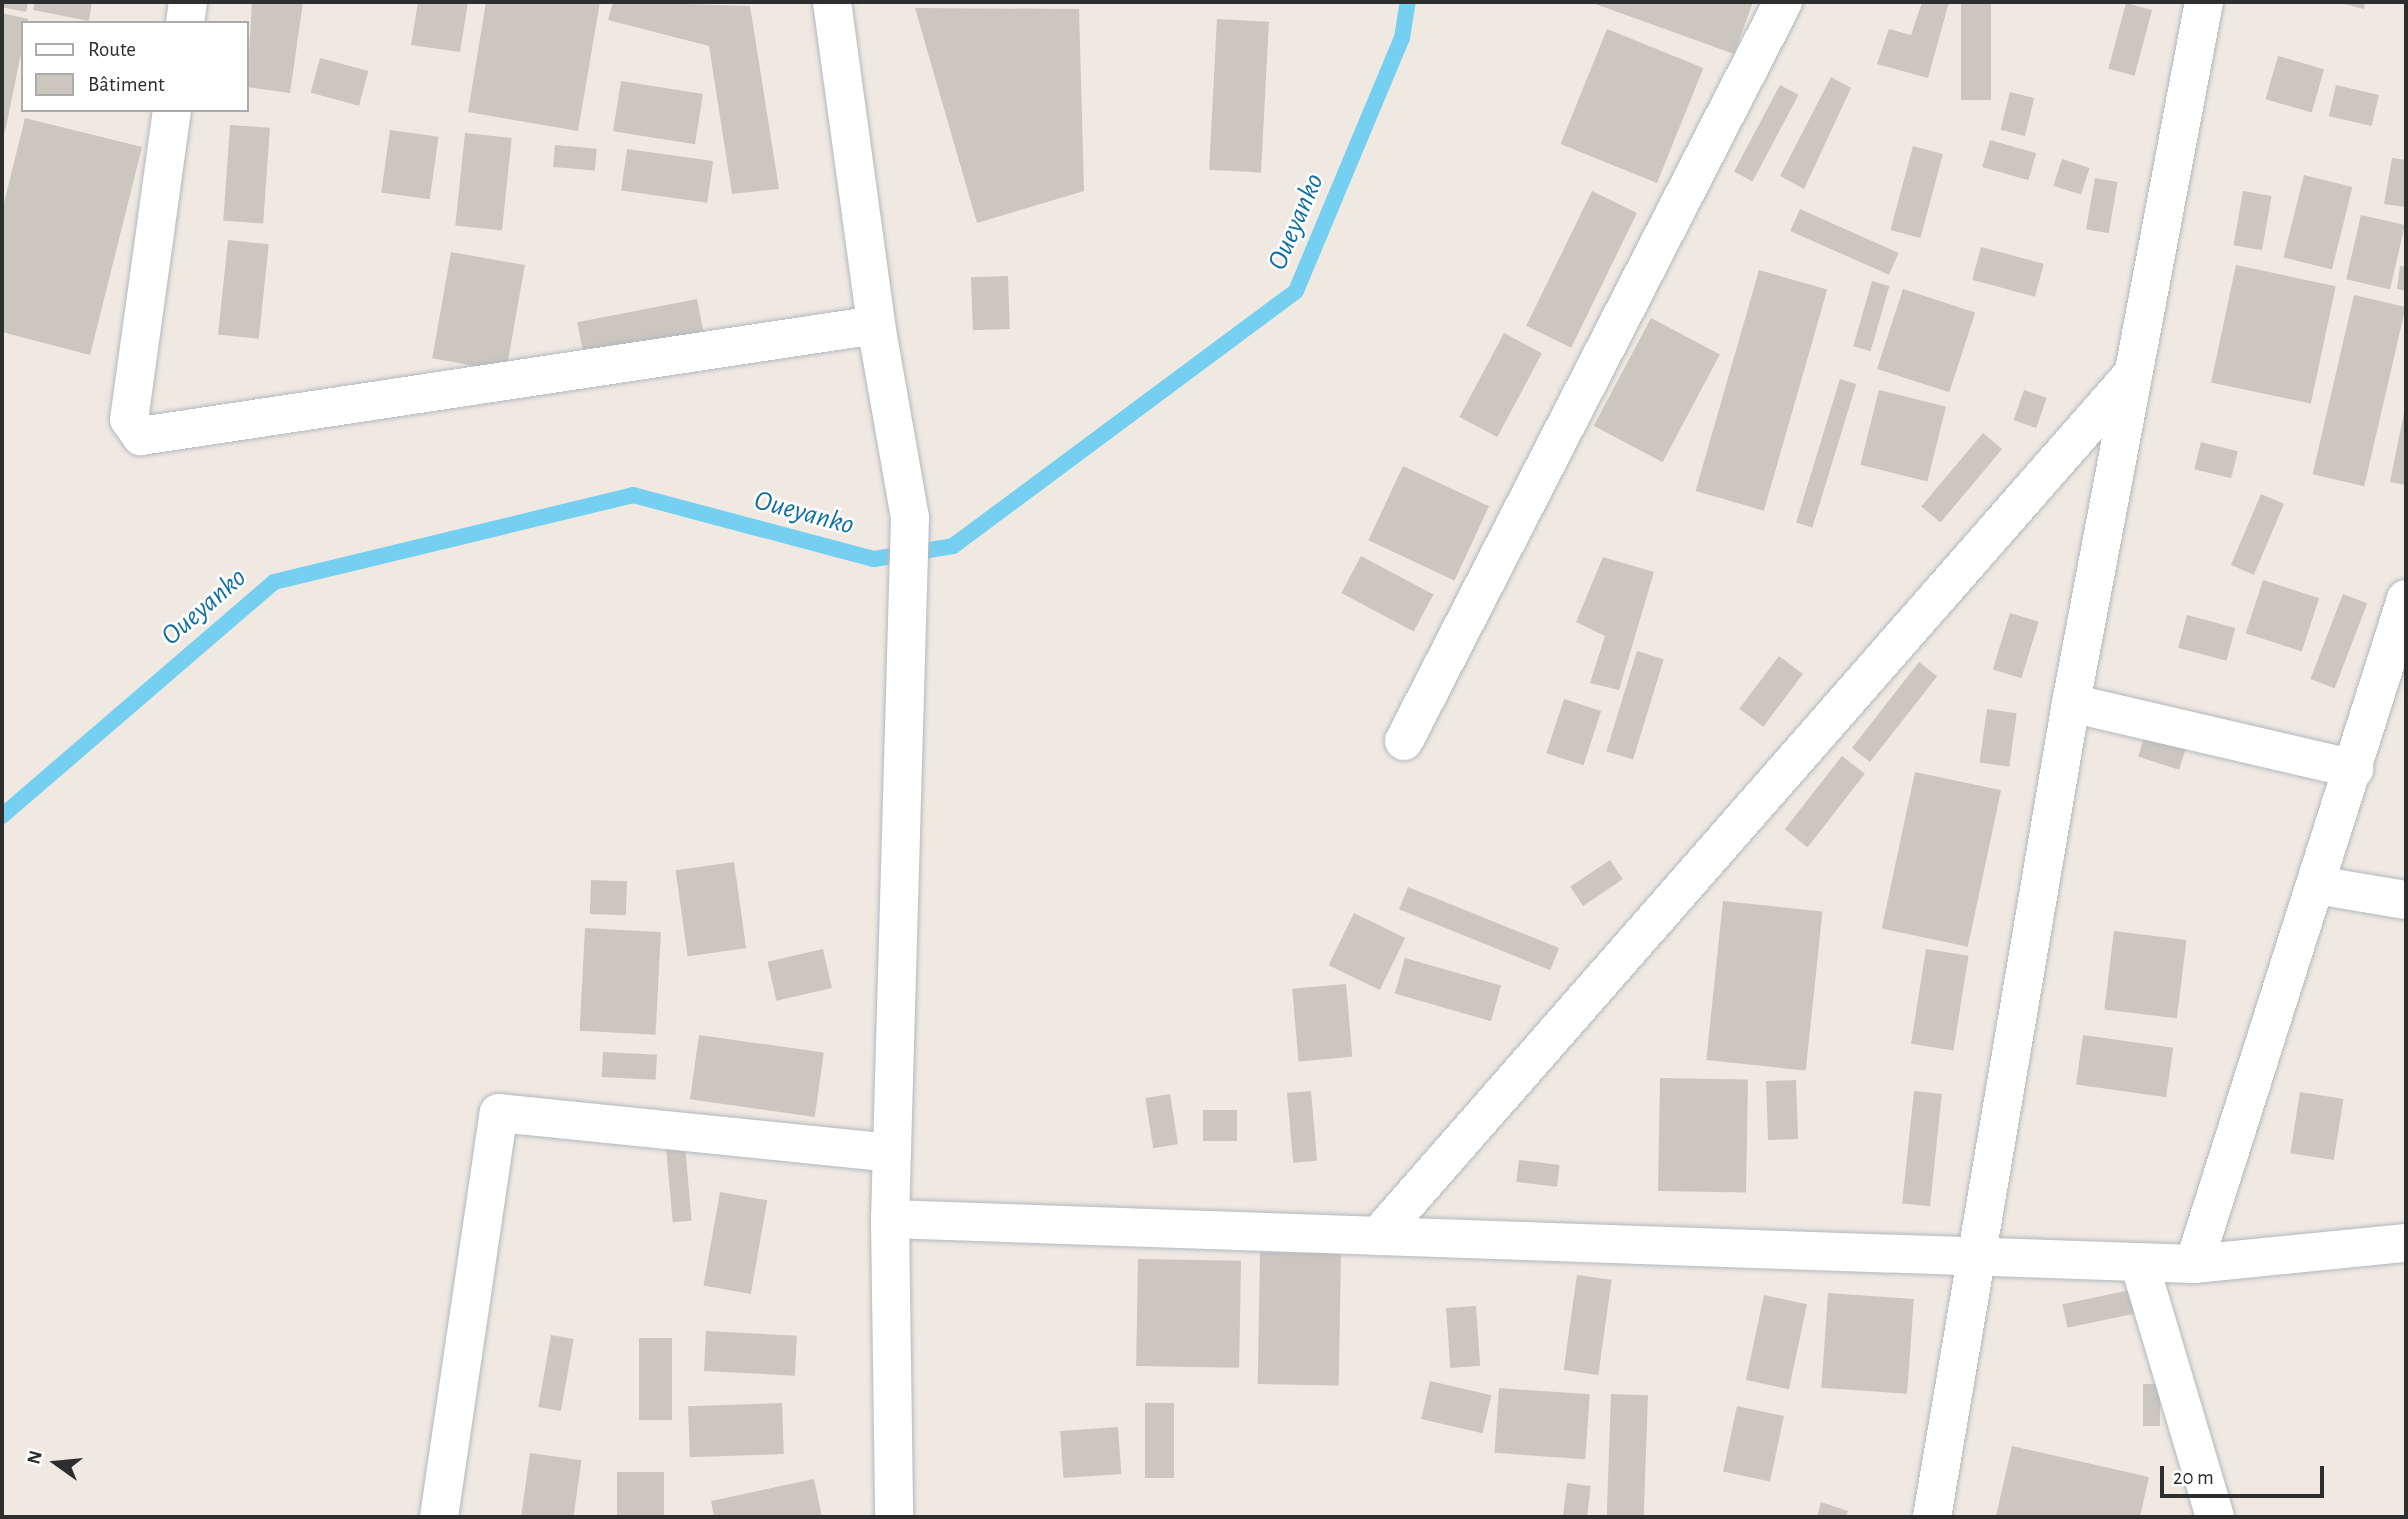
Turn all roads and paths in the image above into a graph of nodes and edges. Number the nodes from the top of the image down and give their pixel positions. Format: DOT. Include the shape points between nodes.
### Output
graph roads {
  1 [pos="188,2"];
  2 [pos="832,2"];
  3 [pos="1783,2"];
  4 [pos="2204,2"];
  5 [pos="185,21"];
  6 [pos="172,112"];
  7 [pos="876,325"];
  8 [pos="2134,373"];
  9 [pos="2406,599"];
  10 [pos="2071,703"];
  11 [pos="1404,741"];
  12 [pos="2354,769"];
  13 [pos="2316,885"];
  14 [pos="2406,900"];
  15 [pos="891,1153"];
  16 [pos="890,1219"];
  17 [pos="1378,1236"];
  18 [pos="2406,1243"];
  19 [pos="1978,1256"];
  20 [pos="2140,1262"];
  21 [pos="2193,1264"];
  22 [pos="439,1517"];
  23 [pos="894,1517"];
  24 [pos="1932,1517"];
  25 [pos="2215,1517"];
  1 -- 5 [label="street"];
  2 -- 7 [label="street"];
  3 -- 11 [label="street"];
  4 -- 8 [label="street"];
  6 -- 7 [label="street" via="129,419 141,436"];
  7 -- 15 [label="street" via="910,517"];
  8 -- 10 [label="street"];
  8 -- 17 [label="street"];
  9 -- 12 [label="street"];
  10 -- 12 [label="street"];
  10 -- 19 [label="street"];
  12 -- 13 [label="street"];
  13 -- 14 [label="street"];
  13 -- 21 [label="street"];
  15 -- 16 [label="street"];
  15 -- 22 [label="street" via="499,1113"];
  16 -- 17 [label="street"];
  16 -- 23 [label="street"];
  17 -- 19 [label="street"];
  18 -- 21 [label="street"];
  19 -- 20 [label="street"];
  19 -- 24 [label="street"];
  20 -- 21 [label="street"];
  20 -- 25 [label="street"];
}
